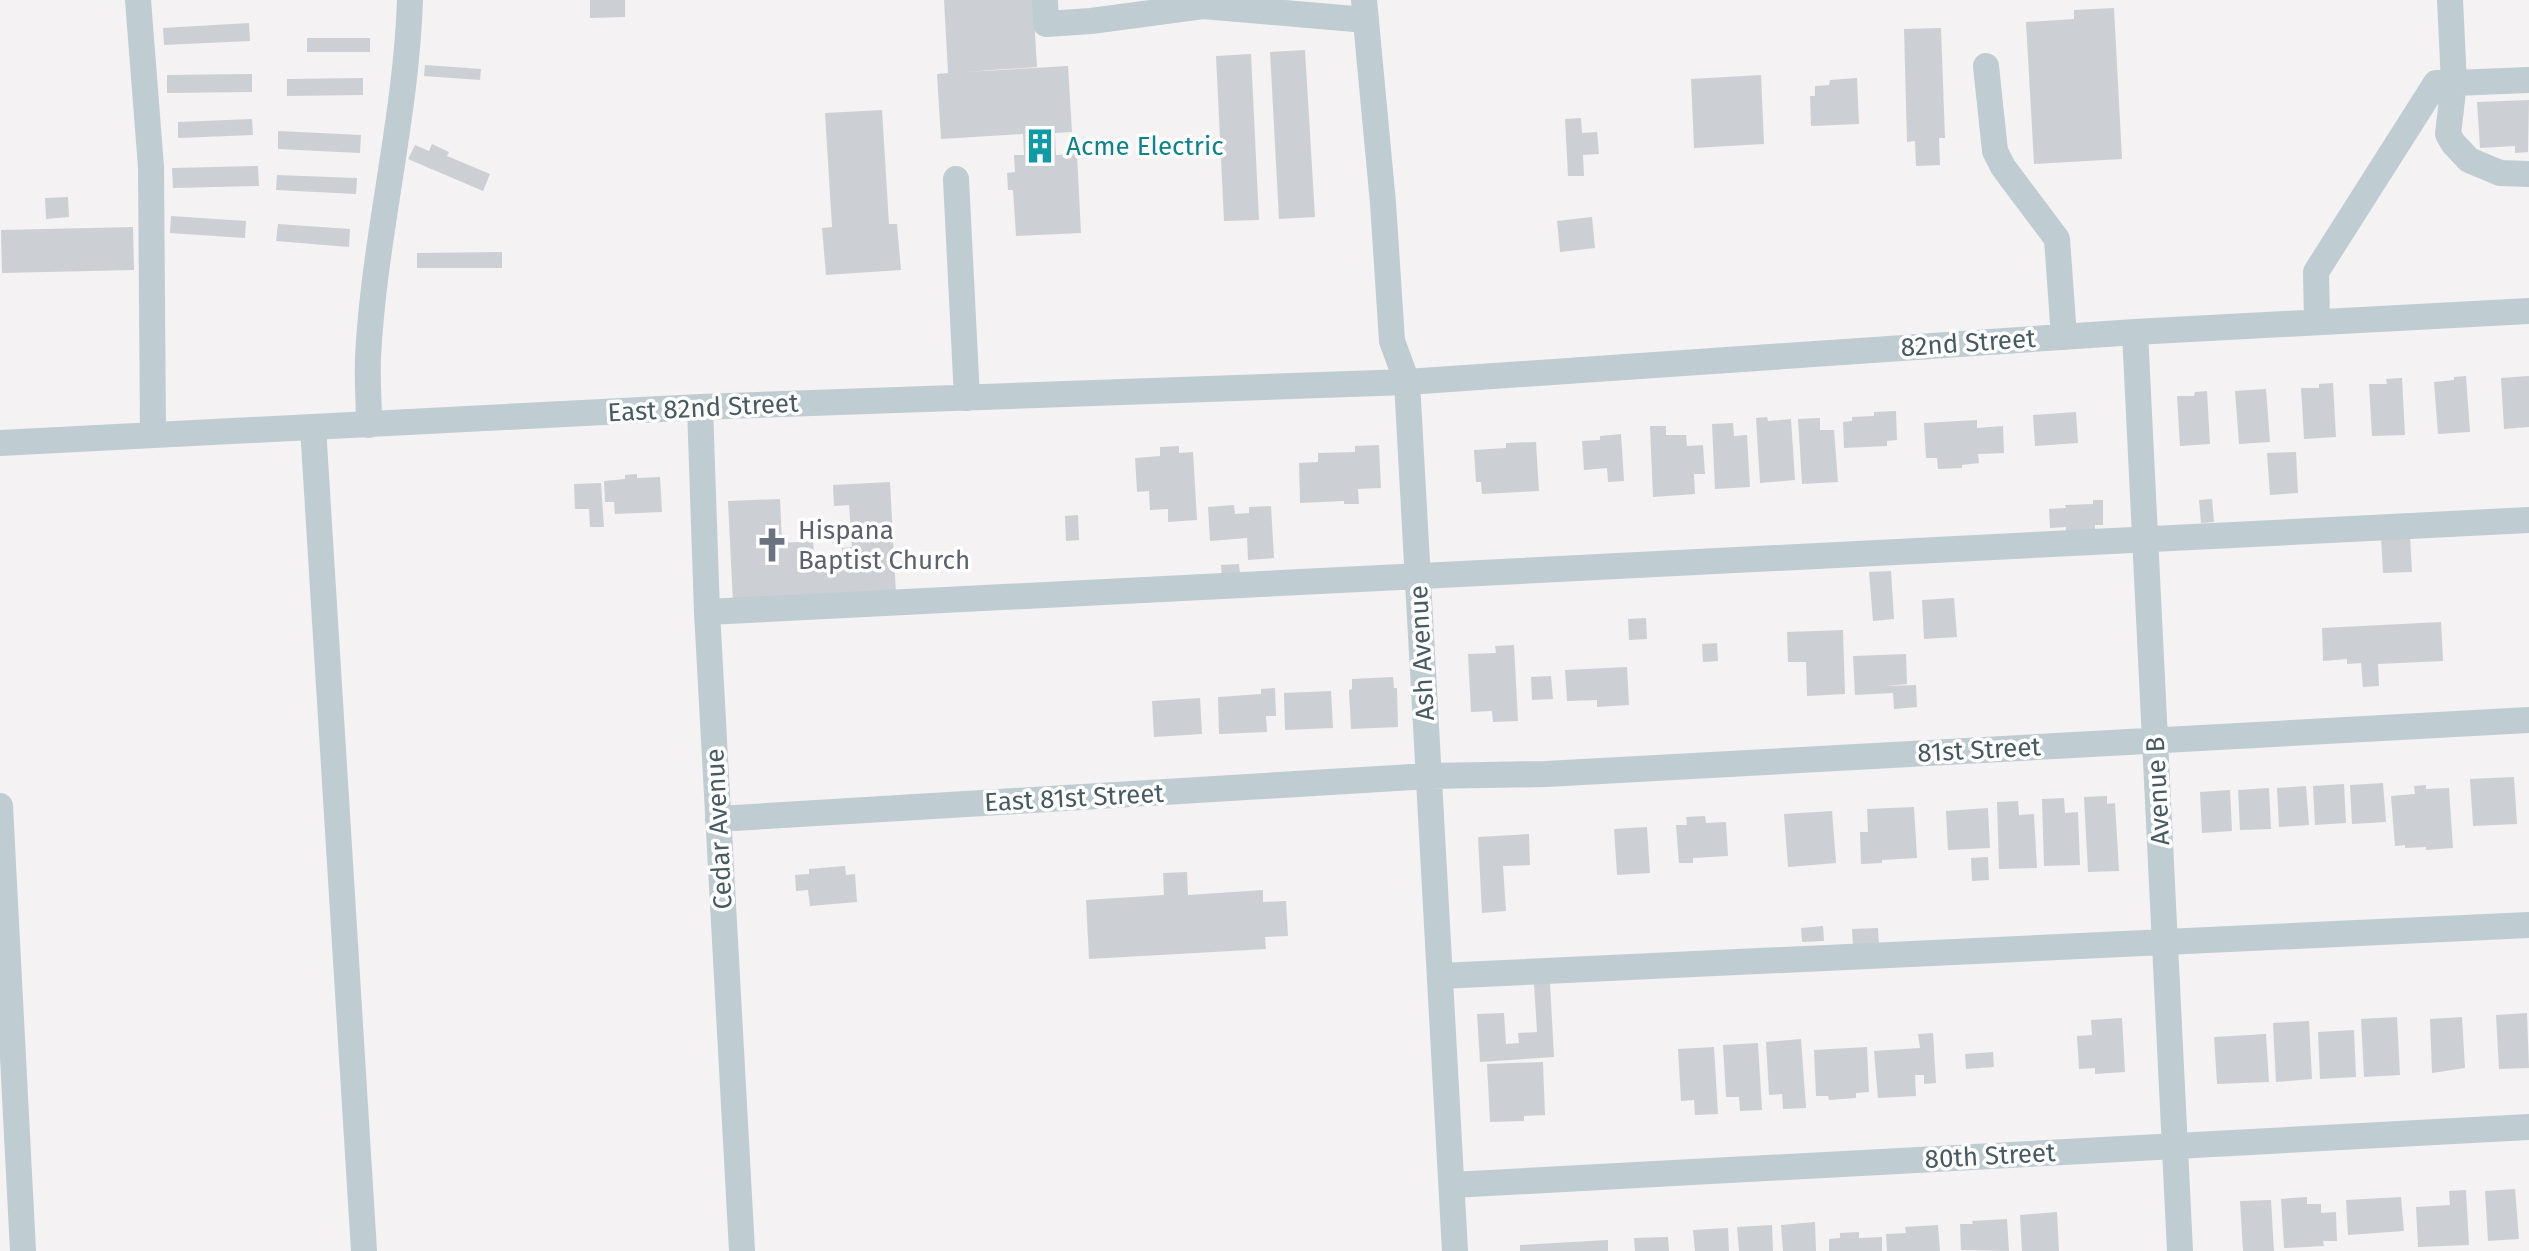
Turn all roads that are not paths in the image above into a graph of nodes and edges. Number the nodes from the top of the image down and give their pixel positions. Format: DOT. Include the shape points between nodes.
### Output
graph roads {
  1 [pos="138,0"];
  2 [pos="410,0"];
  3 [pos="1045,0"];
  4 [pos="2450,0"];
  5 [pos="1157,6"];
  6 [pos="1365,10"];
  7 [pos="1986,66"];
  8 [pos="2529,80"];
  9 [pos="2454,83"];
  10 [pos="2529,174"];
  11 [pos="956,179"];
  12 [pos="2529,311"];
  13 [pos="2317,322"];
  14 [pos="2135,332"];
  15 [pos="2064,337"];
  16 [pos="1407,382"];
  17 [pos="967,398"];
  18 [pos="700,407"];
  19 [pos="369,425"];
  20 [pos="313,427"];
  21 [pos="153,435"];
  22 [pos="0,443"];
  23 [pos="2529,520"];
  24 [pos="2144,540"];
  25 [pos="1418,577"];
  26 [pos="707,612"];
  27 [pos="2529,720"];
  28 [pos="2155,740"];
  29 [pos="1429,776"];
  30 [pos="0,806"];
  31 [pos="718,819"];
  32 [pos="2529,925"];
  33 [pos="2165,943"];
  34 [pos="1440,976"];
  35 [pos="2529,1127"];
  36 [pos="2175,1146"];
  37 [pos="1452,1185"];
  38 [pos="23,1251"];
  39 [pos="364,1251"];
  40 [pos="742,1251"];
  41 [pos="1455,1251"];
  42 [pos="2180,1251"];
  1 -- 21 [label="street" via="151,167"];
  2 -- 19 [label="street" via="409,42 373,297"];
  3 -- 5 [label="street" via="1046,24 1091,21"];
  4 -- 9 [label="street"];
  5 -- 6 [label="street"];
  6 -- 16 [label="street, Ash Avenue" via="1392,341"];
  7 -- 15 [label="street" via="1995,151 2057,239"];
  8 -- 9 [label="street"];
  9 -- 10 [label="street" via="2448,134 2453,143 2469,160 2500,173"];
  9 -- 13 [label="street" via="2436,83 2316,272"];
  11 -- 17 [label="street"];
  12 -- 13 [label="street, 82nd Street"];
  13 -- 14 [label="street, 82nd Street"];
  14 -- 15 [label="street, 82nd Street"];
  14 -- 24 [label="street, Avenue B"];
  15 -- 16 [label="street, 82nd Street"];
  16 -- 17 [label="street, East 82nd Street"];
  16 -- 25 [label="street, Ash Avenue"];
  17 -- 18 [label="street, East 82nd Street"];
  18 -- 19 [label="street, East 82nd Street"];
  18 -- 26 [label="street, Cedar Avenue"];
  19 -- 20 [label="street, East 82nd Street"];
  20 -- 21 [label="street, East 82nd Street"];
  20 -- 39 [label="street"];
  21 -- 22 [label="street, East 82nd Street"];
  23 -- 24 [label="street"];
  24 -- 25 [label="street"];
  24 -- 28 [label="street, Avenue B"];
  25 -- 26 [label="street"];
  25 -- 29 [label="street, Ash Avenue"];
  26 -- 31 [label="street, Cedar Avenue"];
  27 -- 28 [label="street, 81st Street"];
  28 -- 29 [label="street, 81st Street"];
  28 -- 33 [label="street, Avenue B"];
  29 -- 31 [label="street, East 81st Street"];
  29 -- 34 [label="street, Ash Avenue"];
  30 -- 38 [label="street"];
  31 -- 40 [label="street, Cedar Avenue"];
  32 -- 33 [label="street"];
  33 -- 34 [label="street"];
  33 -- 36 [label="street, Avenue B"];
  34 -- 37 [label="street, Ash Avenue"];
  35 -- 36 [label="street, 80th Street"];
  36 -- 37 [label="street, 80th Street"];
  36 -- 42 [label="street, Avenue B"];
  37 -- 41 [label="street, Ash Avenue"];
}
